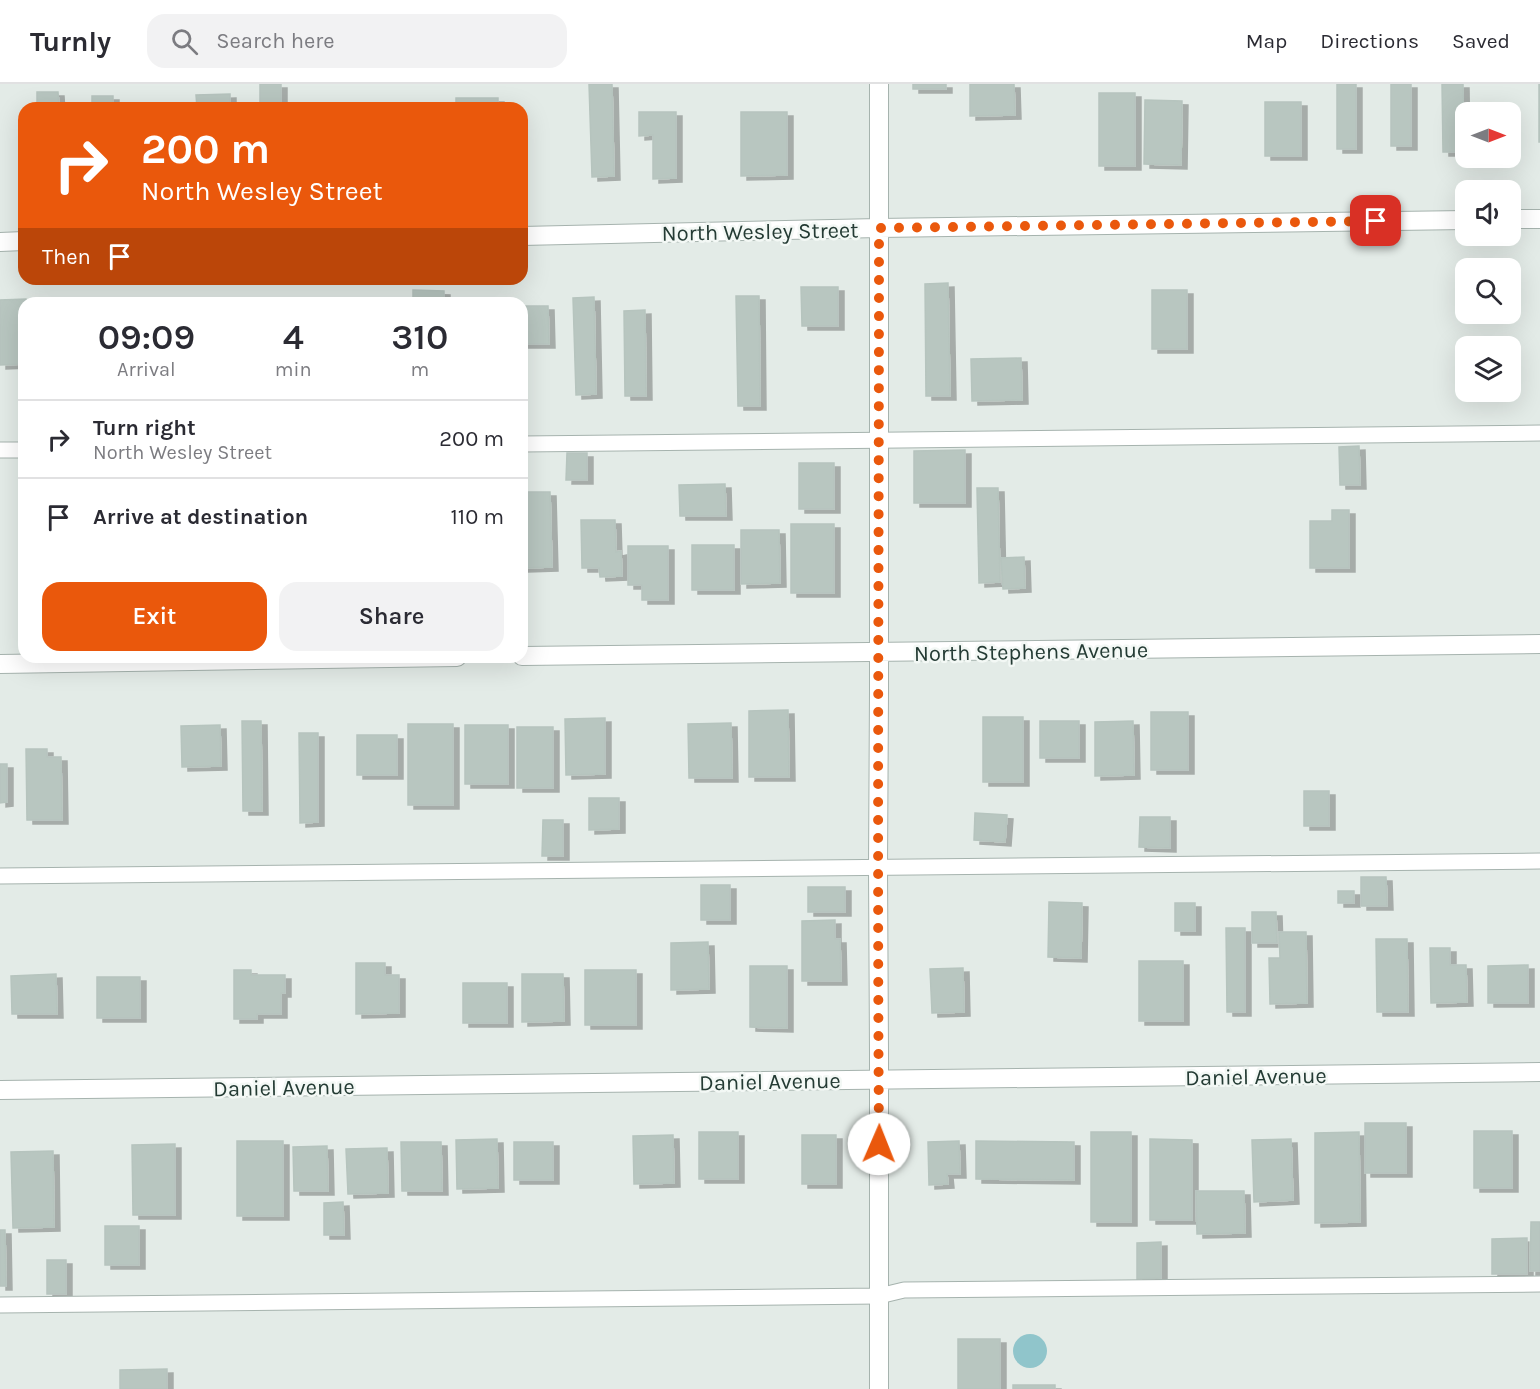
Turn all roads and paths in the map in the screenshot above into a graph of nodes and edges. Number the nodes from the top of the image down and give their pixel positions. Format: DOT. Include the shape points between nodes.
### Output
graph roads {
  1 [pos="879,84"];
  2 [pos="1521,219"];
  3 [pos="1540,219"];
  4 [pos="1455,220"];
  5 [pos="879,228"];
  6 [pos="528,236"];
  7 [pos="18,241"];
  8 [pos="0,242"];
  9 [pos="1540,433"];
  10 [pos="879,440"];
  11 [pos="528,444"];
  12 [pos="0,450"];
  13 [pos="18,450"];
  14 [pos="1540,644"];
  15 [pos="879,652"];
  16 [pos="528,656"];
  17 [pos="65,663"];
  18 [pos="0,664"];
  19 [pos="1540,861"];
  20 [pos="878,868"];
  21 [pos="0,876"];
  22 [pos="1540,1072"];
  23 [pos="879,1080"];
  24 [pos="0,1090"];
  25 [pos="1540,1284"];
  26 [pos="879,1296"];
  27 [pos="0,1305"];
  28 [pos="879,1389"];
  1 -- 5 [label="street"];
  2 -- 3 [label="street"];
  4 -- 5 [label="street, North Wesley Street"];
  5 -- 6 [label="street, North Wesley Street"];
  5 -- 10 [label="street"];
  7 -- 8 [label="street"];
  9 -- 10 [label="lane"];
  10 -- 11 [label="lane"];
  10 -- 15 [label="street"];
  12 -- 13 [label="lane"];
  14 -- 15 [label="street, North Stephens Avenue"];
  15 -- 16 [label="street, North Stephens Avenue"];
  15 -- 20 [label="street"];
  17 -- 18 [label="street"];
  19 -- 20 [label="lane"];
  20 -- 21 [label="lane"];
  20 -- 23 [label="street"];
  22 -- 23 [label="street, Daniel Avenue"];
  23 -- 24 [label="street, Daniel Avenue"];
  23 -- 26 [label="street"];
  25 -- 26 [label="lane" via="904,1290"];
  26 -- 27 [label="lane"];
  26 -- 28 [label="street"];
}
